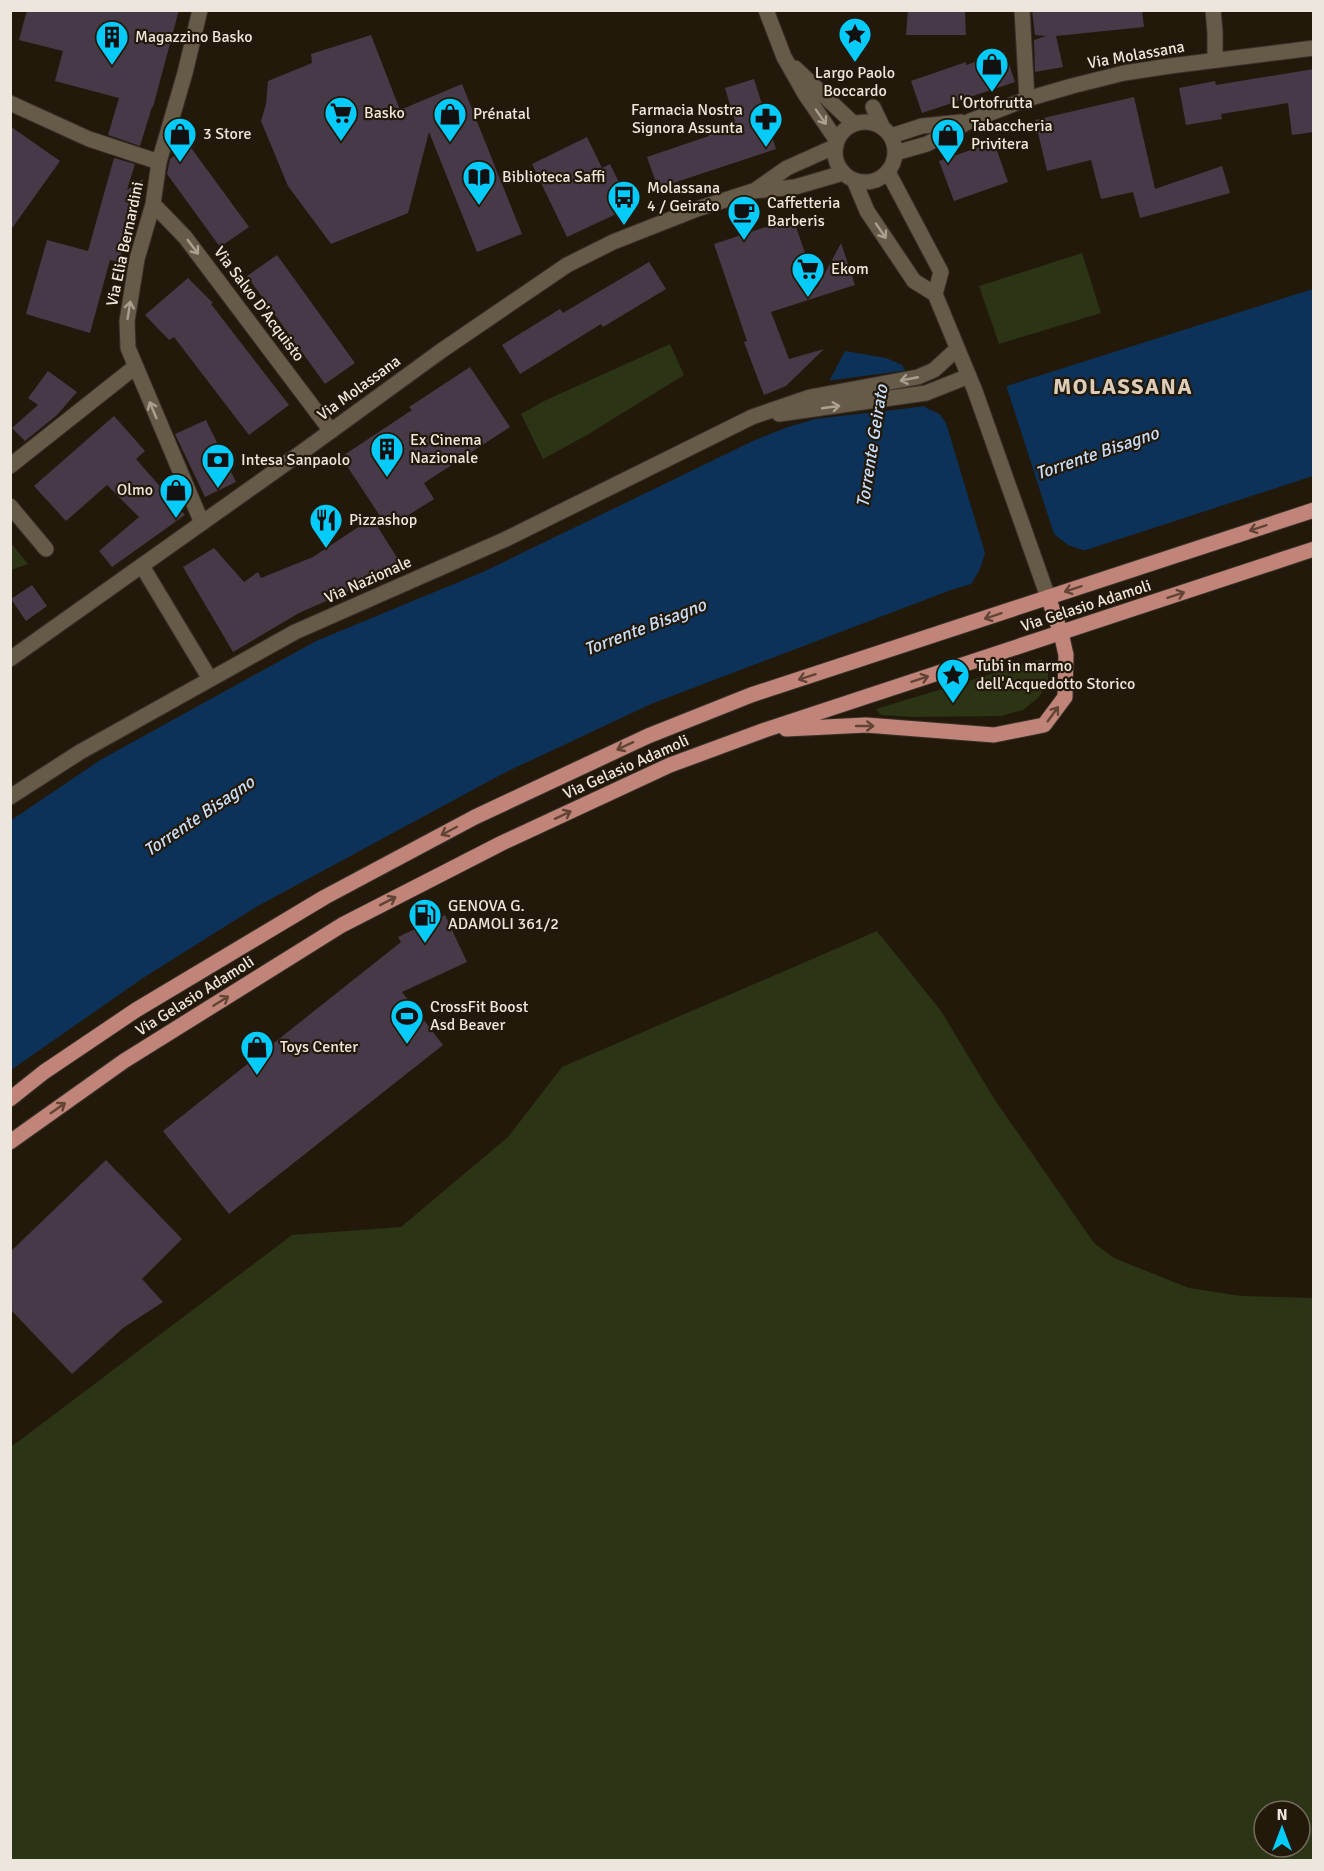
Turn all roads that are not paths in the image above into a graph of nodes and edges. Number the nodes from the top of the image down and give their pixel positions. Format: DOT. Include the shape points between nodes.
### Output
graph roads {
  1 [pos="200,10"];
  2 [pos="766,10"];
  3 [pos="1022,10"];
  4 [pos="1213,10"];
  5 [pos="1314,48"];
  6 [pos="784,57"];
  7 [pos="1215,60"];
  8 [pos="1027,99"];
  9 [pos="10,103"];
  10 [pos="873,107"];
  11 [pos="969,121"];
  12 [pos="854,124"];
  13 [pos="887,132"];
  14 [pos="836,144"];
  15 [pos="895,153"];
  16 [pos="159,162"];
  17 [pos="888,172"];
  18 [pos="848,176"];
  19 [pos="753,191"];
  20 [pos="153,204"];
  21 [pos="935,294"];
  22 [pos="957,349"];
  23 [pos="135,367"];
  24 [pos="969,376"];
  25 [pos="752,417"];
  26 [pos="331,430"];
  27 [pos="12,460"];
  28 [pos="10,506"];
  29 [pos="1314,510"];
  30 [pos="202,523"];
  31 [pos="46,549"];
  32 [pos="1314,549"];
  33 [pos="142,566"];
  34 [pos="1048,597"];
  35 [pos="1061,633"];
  36 [pos="10,659"];
  37 [pos="210,679"];
  38 [pos="765,730"];
  39 [pos="10,798"];
  40 [pos="10,1099"];
  41 [pos="10,1142"];
  1 -- 16 [label="main road, Via Elia Bernardini"];
  2 -- 6 [label="main road"];
  3 -- 8 [label="main road"];
  4 -- 7 [label="main road"];
  5 -- 7 [label="main road, Via Molassana"];
  6 -- 12 [label="main road"];
  6 -- 14 [label="main road, one-way"];
  7 -- 8 [label="main road, Via Molassana" via="1124,74"];
  8 -- 11 [label="main road, Via Molassana"];
  9 -- 16 [label="main road, Via Elia Bernardini" via="89,138"];
  10 -- 13 [label="main road"];
  11 -- 13 [label="main road, Via Molassana"];
  11 -- 15 [label="main road, Via Molassana" via="927,144"];
  12 -- 13 [label="main road, Via Molassana" via="869,122"];
  12 -- 14 [label="main road, Via Molassana"];
  13 -- 15 [label="main road" via="895,144"];
  14 -- 18 [label="main road" via="836,160"];
  14 -- 19 [label="main road, Via Molassana" via="787,168"];
  15 -- 17 [label="main road"];
  16 -- 20 [label="main road, Via Elia Bernardini"];
  17 -- 18 [label="main road, Via Molassana" via="872,182"];
  17 -- 21 [label="main road" via="941,272"];
  18 -- 19 [label="main road, Via Molassana"];
  18 -- 21 [label="main road, one-way" via="914,281"];
  19 -- 26 [label="main road, Via Molassana" via="613,242 567,265"];
  23 -- 20 [label="main road, Via Elia Bernardini, one-way" via="128,348 127,321 137,259"];
  20 -- 26 [label="main road, Via Salvo D'Acquisto, one-way" via="185,237"];
  21 -- 22 [label="main road"];
  22 -- 24 [label="main road"];
  22 -- 25 [label="main road, Via Nazionale, one-way" via="934,370 918,377 810,397"];
  23 -- 27 [label="main road"];
  30 -- 23 [label="main road, Via Elia Bernardini, one-way"];
  25 -- 24 [label="main road, Via Nazionale, one-way" via="926,393"];
  24 -- 34 [label="main road"];
  25 -- 37 [label="main road, Via Nazionale" via="506,539 295,632"];
  26 -- 30 [label="main road, Via Molassana"];
  28 -- 31 [label="main road"];
  29 -- 34 [label="main road, Via Gelasio Adamoli, one-way"];
  30 -- 33 [label="main road, Via Molassana"];
  35 -- 32 [label="main road, Via Gelasio Adamoli, one-way"];
  33 -- 36 [label="main road, Via Molassana"];
  33 -- 37 [label="main road"];
  34 -- 35 [label="main road"];
  34 -- 40 [label="main road, Via Gelasio Adamoli, one-way" via="751,695 648,736 475,817 325,897 136,1010"];
  38 -- 35 [label="main road, Via Gelasio Adamoli, one-way"];
  38 -- 35 [label="main road, one-way" via="866,725 994,735 1044,725 1065,697 1066,655"];
  37 -- 39 [label="main road, Via Nazionale" via="80,752"];
  41 -- 38 [label="main road, Via Gelasio Adamoli, one-way" via="124,1061 342,925 502,843 670,765"];
}
